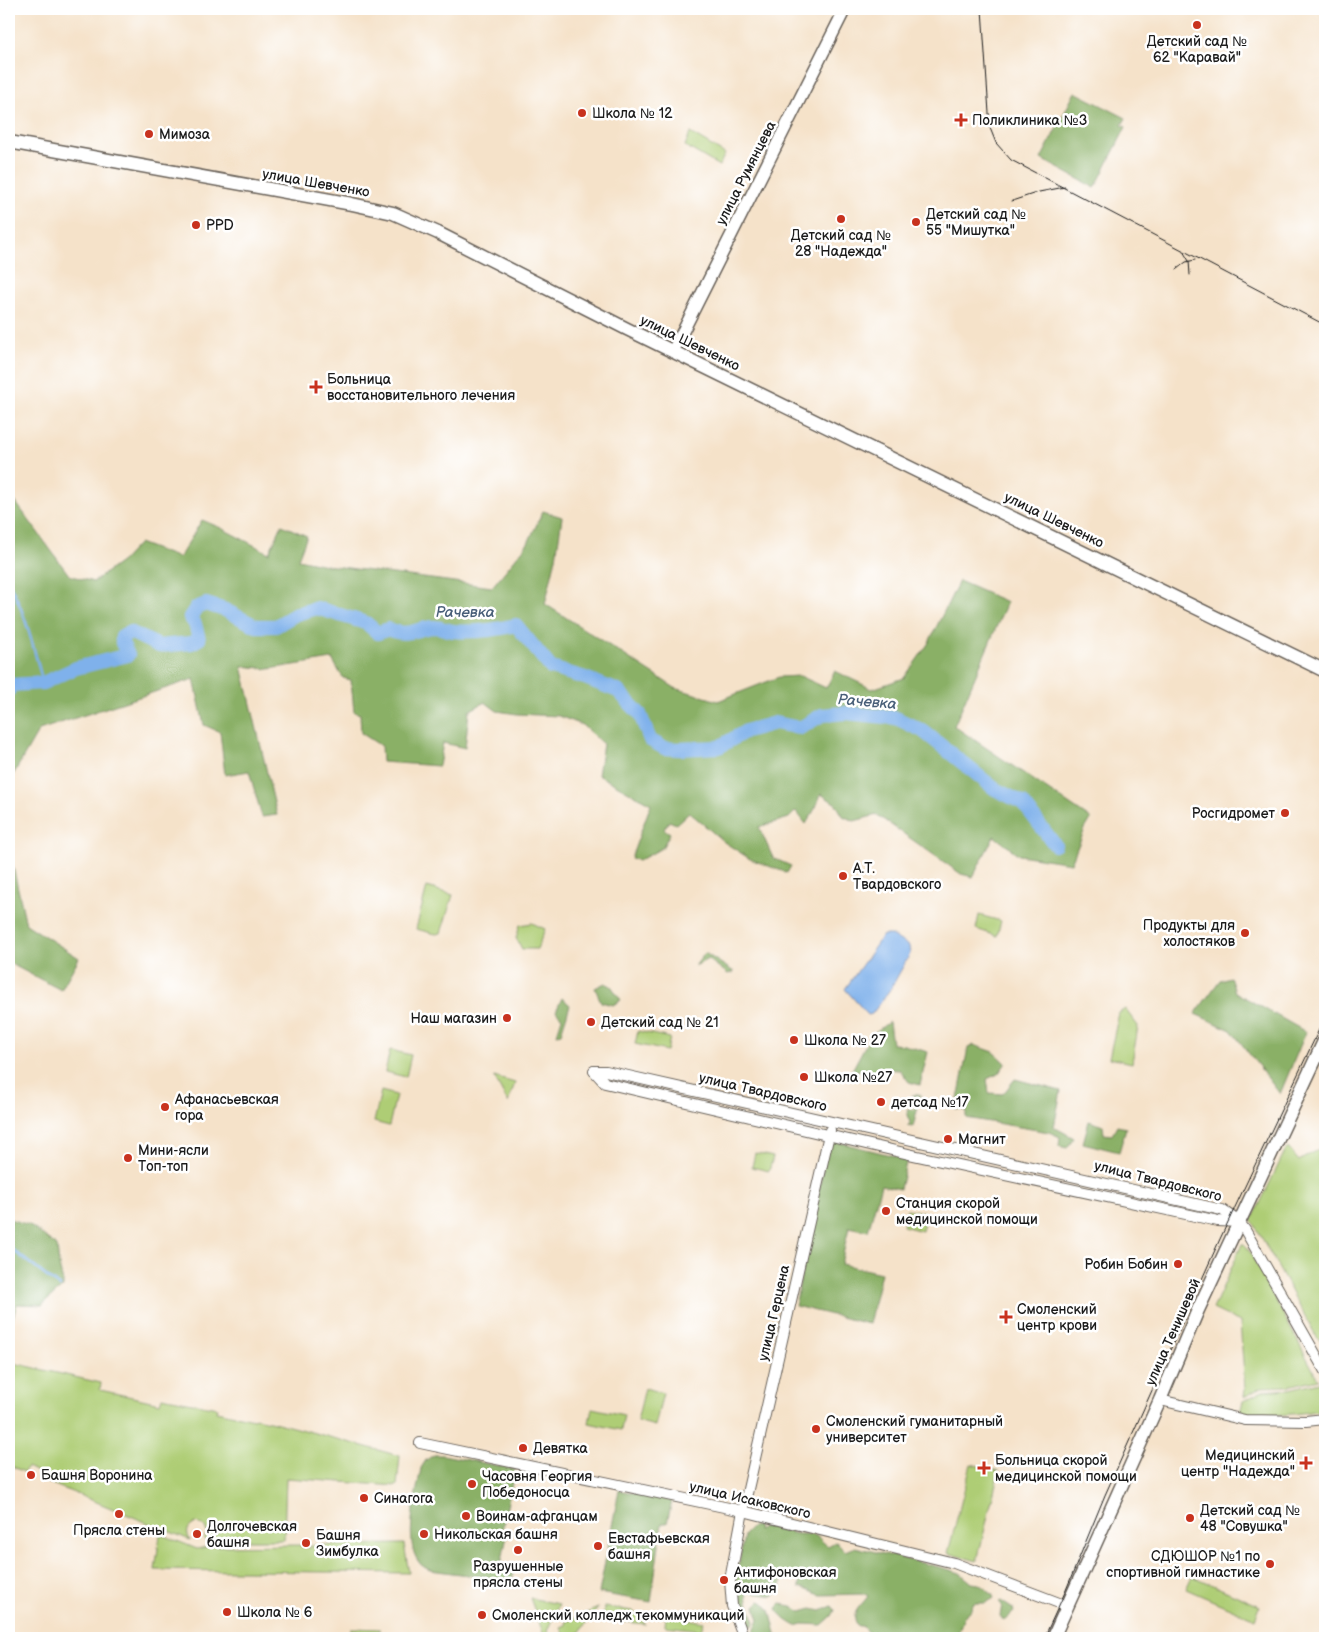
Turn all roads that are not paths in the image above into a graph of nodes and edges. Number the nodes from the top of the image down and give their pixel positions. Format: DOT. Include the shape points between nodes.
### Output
graph roads {
  1 [pos="846,9"];
  2 [pos="9,142"];
  3 [pos="673,351"];
  4 [pos="1325,671"];
  5 [pos="1325,1039"];
  6 [pos="832,1122"];
  7 [pos="828,1135"];
  8 [pos="1056,1171"];
  9 [pos="1051,1184"];
  10 [pos="1239,1222"];
  11 [pos="1325,1371"];
  12 [pos="1160,1400"];
  13 [pos="1325,1419"];
  14 [pos="420,1443"];
  15 [pos="743,1511"];
  16 [pos="1067,1606"];
  17 [pos="744,1638"];
  18 [pos="1053,1638"];
  1 -- 3 [label="main road, улица Румянцева"];
  2 -- 3 [label="main road, улица Шевченко" via="393,213"];
  3 -- 4 [label="main road, улица Шевченко"];
  5 -- 10 [label="main road, улица Тенишевой"];
  6 -- 7 [label="street, улица Герцена"];
  6 -- 7 [label="street, улица Твардовского" via="606,1071 594,1072 605,1083"];
  6 -- 8 [label="street, улица Твардовского"];
  7 -- 9 [label="street, улица Твардовского"];
  7 -- 15 [label="street, улица Герцена"];
  8 -- 9 [label="street"];
  8 -- 10 [label="street, улица Твардовского" via="1222,1210"];
  9 -- 10 [label="street, улица Твардовского" via="1218,1222"];
  10 -- 11 [label="street"];
  10 -- 12 [label="main road, улица Тенишевой"];
  12 -- 13 [label="street" via="1245,1420"];
  12 -- 16 [label="main road, улица Тенишевой"];
  14 -- 15 [label="street, улица Исаковского"];
  15 -- 16 [label="street, улица Исаковского" via="954,1563"];
  15 -- 17 [label="street, улица Герцена" via="730,1589 732,1606"];
  16 -- 18 [label="main road, улица Тенишевой"];
}
